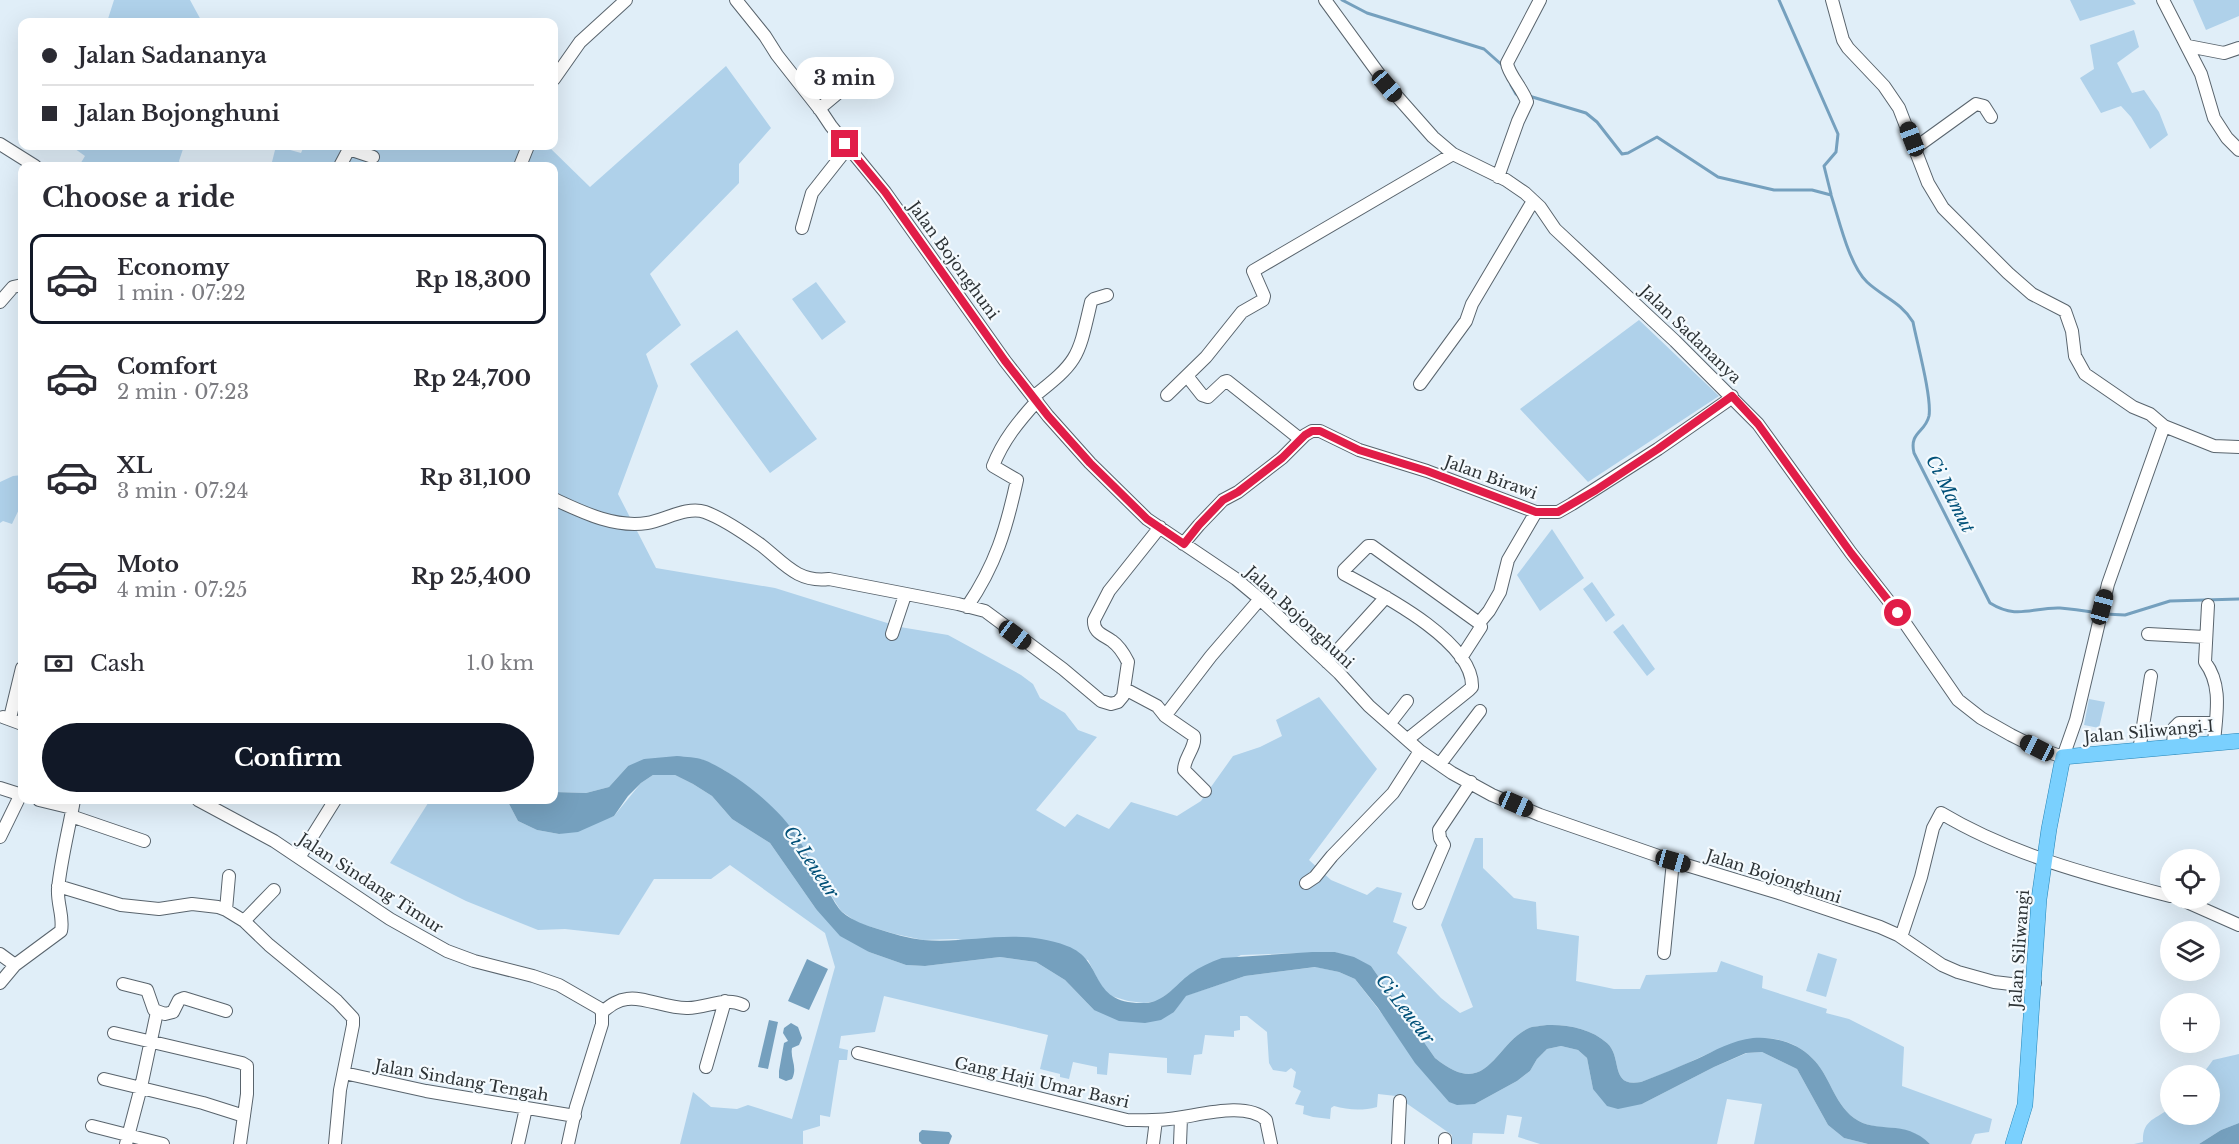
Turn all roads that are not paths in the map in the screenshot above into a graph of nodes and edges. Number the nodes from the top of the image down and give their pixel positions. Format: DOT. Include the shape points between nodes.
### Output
graph roads {
  1 [pos="626,0"];
  2 [pos="736,0"];
  3 [pos="1325,0"];
  4 [pos="1540,0"];
  5 [pos="1832,0"];
  6 [pos="2163,0"];
  7 [pos="2188,46"];
  8 [pos="2239,48"];
  9 [pos="868,68"];
  10 [pos="558,73"];
  11 [pos="819,109"];
  12 [pos="1991,117"];
  13 [pos="0,144"];
  14 [pos="845,144"];
  15 [pos="1915,148"];
  16 [pos="352,150"];
  17 [pos="2239,150"];
  18 [pos="1453,154"];
  19 [pos="373,157"];
  20 [pos="28,162"];
  21 [pos="1498,177"];
  22 [pos="1533,201"];
  23 [pos="802,228"];
  24 [pos="18,286"];
  25 [pos="1107,295"];
  26 [pos="0,302"];
  27 [pos="1187,376"];
  28 [pos="1420,384"];
  29 [pos="1167,395"];
  30 [pos="1732,396"];
  31 [pos="1035,399"];
  32 [pos="2163,426"];
  33 [pos="1300,439"];
  34 [pos="2239,447"];
  35 [pos="558,502"];
  36 [pos="1536,512"];
  37 [pos="1160,527"];
  38 [pos="1184,544"];
  39 [pos="905,595"];
  40 [pos="1386,597"];
  41 [pos="1260,599"];
  42 [pos="2208,605"];
  43 [pos="967,607"];
  44 [pos="1479,622"];
  45 [pos="892,634"];
  46 [pos="2148,634"];
  47 [pos="2205,637"];
  48 [pos="1461,658"];
  49 [pos="1328,662"];
  50 [pos="2151,676"];
  51 [pos="18,679"];
  52 [pos="1125,689"];
  53 [pos="1407,702"];
  54 [pos="1479,711"];
  55 [pos="1165,716"];
  56 [pos="4,717"];
  57 [pos="18,722"];
  58 [pos="1390,723"];
  59 [pos="2215,723"];
  60 [pos="0,730"];
  61 [pos="1408,739"];
  62 [pos="2239,741"];
  63 [pos="2214,743"];
  64 [pos="2173,748"];
  65 [pos="1420,751"];
  66 [pos="2139,751"];
  67 [pos="2063,757"];
  68 [pos="1440,764"];
  69 [pos="1471,783"];
  70 [pos="0,788"];
  71 [pos="1205,791"];
  72 [pos="18,793"];
  73 [pos="18,802"];
  74 [pos="56,804"];
  75 [pos="206,804"];
  76 [pos="332,804"];
  77 [pos="72,808"];
  78 [pos="0,837"];
  79 [pos="144,841"];
  80 [pos="300,856"];
  81 [pos="1673,861"];
  82 [pos="2045,861"];
  83 [pos="229,876"];
  84 [pos="1306,883"];
  85 [pos="58,886"];
  86 [pos="274,890"];
  87 [pos="2160,893"];
  88 [pos="1419,903"];
  89 [pos="2204,909"];
  90 [pos="226,910"];
  91 [pos="244,921"];
  92 [pos="2239,924"];
  93 [pos="1901,937"];
  94 [pos="0,954"];
  95 [pos="1664,954"];
  96 [pos="15,965"];
  97 [pos="0,983"];
  98 [pos="2035,983"];
  99 [pos="123,984"];
  100 [pos="725,1001"];
  101 [pos="743,1005"];
  102 [pos="226,1011"];
  103 [pos="157,1012"];
  104 [pos="602,1012"];
  105 [pos="114,1033"];
  106 [pos="151,1042"];
  107 [pos="858,1053"];
  108 [pos="706,1067"];
  109 [pos="344,1073"];
  110 [pos="104,1079"];
  111 [pos="141,1086"];
  112 [pos="1400,1101"];
  113 [pos="526,1108"];
  114 [pos="244,1116"];
  115 [pos="575,1116"];
  116 [pos="1181,1118"];
  117 [pos="1156,1120"];
  118 [pos="92,1126"];
  119 [pos="127,1139"];
  120 [pos="164,1144"];
  121 [pos="240,1144"];
  122 [pos="335,1144"];
  123 [pos="518,1144"];
  124 [pos="568,1144"];
  125 [pos="1153,1144"];
  126 [pos="1180,1144"];
  127 [pos="1271,1144"];
  128 [pos="1398,1144"];
  129 [pos="2013,1144"];
  1 -- 10 [label="street" via="580,42"];
  2 -- 11 [label="street, Jalan Bojonghuni"];
  3 -- 18 [label="street, Jalan Sadananya" via="1387,86"];
  4 -- 21 [label="street" via="1507,65 1527,103"];
  5 -- 15 [label="street" via="1843,40 1899,108"];
  6 -- 7 [label="street"];
  7 -- 8 [label="street" via="2224,53"];
  7 -- 17 [label="street" via="2214,118"];
  9 -- 11 [label="street"];
  11 -- 14 [label="street, Jalan Bojonghuni"];
  12 -- 15 [label="street" via="1984,106 1976,104"];
  13 -- 20 [label="street"];
  14 -- 23 [label="street" via="842,154 812,193"];
  14 -- 31 [label="street, Jalan Bojonghuni" via="885,192"];
  15 -- 32 [label="street" via="1928,183 1943,208 2032,294 2065,311 2075,356 2085,374"];
  16 -- 19 [label="street"];
  18 -- 21 [label="street, Jalan Sadananya"];
  18 -- 27 [label="street" via="1253,271 1263,300 1242,312"];
  21 -- 22 [label="street, Jalan Sadananya"];
  22 -- 28 [label="street" via="1466,321"];
  22 -- 30 [label="street, Jalan Sadananya" via="1555,229"];
  24 -- 26 [label="street"];
  25 -- 31 [label="street" via="1091,302 1083,342 1075,358"];
  27 -- 29 [label="street"];
  27 -- 33 [label="street" via="1208,397 1227,381"];
  30 -- 36 [label="street, Jalan Birawi" via="1596,490 1558,512"];
  30 -- 67 [label="street, Jalan Sadananya" via="1758,424 1958,700 2011,735"];
  31 -- 37 [label="street, Jalan Bojonghuni" via="1095,469"];
  31 -- 43 [label="street" via="1000,448 993,466 1017,480 996,555"];
  32 -- 34 [label="street" via="2214,446"];
  32 -- 67 [label="street" via="2101,613 2076,720"];
  33 -- 36 [label="street, Jalan Birawi" via="1320,431 1359,450"];
  33 -- 38 [label="street" via="1282,458 1223,500"];
  35 -- 39 [label="street" via="624,523 647,523 692,511 705,512 761,545 793,573"];
  36 -- 44 [label="street" via="1508,560 1500,592"];
  37 -- 38 [label="street, Jalan Bojonghuni"];
  37 -- 52 [label="street" via="1109,591 1094,620 1098,632 1114,643 1128,662"];
  38 -- 41 [label="street, Jalan Bojonghuni"];
  39 -- 43 [label="street"];
  39 -- 45 [label="street"];
  40 -- 44 [label="street" via="1344,574 1368,546"];
  40 -- 48 [label="street" via="1428,625"];
  40 -- 49 [label="street"];
  41 -- 49 [label="street, Jalan Bojonghuni"];
  41 -- 55 [label="street"];
  42 -- 47 [label="street"];
  43 -- 52 [label="street" via="985,611 1101,701 1115,704"];
  44 -- 48 [label="street" via="1481,627"];
  46 -- 47 [label="street"];
  47 -- 59 [label="street" via="2205,662 2217,686"];
  48 -- 61 [label="street" via="1472,687"];
  49 -- 58 [label="street, Jalan Bojonghuni"];
  50 -- 66 [label="street"];
  51 -- 56 [label="street"];
  52 -- 55 [label="street" via="1156,706"];
  53 -- 58 [label="street"];
  54 -- 68 [label="street"];
  55 -- 71 [label="street" via="1194,736 1184,770"];
  56 -- 57 [label="street"];
  56 -- 60 [label="street"];
  58 -- 61 [label="street, Jalan Bojonghuni"];
  59 -- 63 [label="street"];
  59 -- 64 [label="street" via="2179,723 2174,728"];
  61 -- 65 [label="street, Jalan Bojonghuni"];
  62 -- 63 [label="main road, Jalan Siliwangi I"];
  63 -- 64 [label="main road, Jalan Siliwangi I"];
  64 -- 66 [label="main road, Jalan Siliwangi I"];
  65 -- 68 [label="street, Jalan Bojonghuni"];
  65 -- 84 [label="street" via="1394,793"];
  66 -- 67 [label="main road, Jalan Siliwangi I"];
  67 -- 82 [label="main road, Jalan Siliwangi"];
  68 -- 69 [label="street, Jalan Bojonghuni"];
  69 -- 81 [label="street, Jalan Bojonghuni" via="1540,815"];
  69 -- 88 [label="street" via="1439,830 1444,845"];
  70 -- 72 [label="street"];
  73 -- 78 [label="street"];
  74 -- 77 [label="street"];
  75 -- 80 [label="street, Jalan Sindang Timur"];
  76 -- 80 [label="street"];
  77 -- 79 [label="street"];
  77 -- 85 [label="street"];
  80 -- 104 [label="street, Jalan Sindang Timur" via="390,919 447,951 559,985"];
  81 -- 93 [label="street, Jalan Bojonghuni" via="1779,893"];
  81 -- 95 [label="street"];
  82 -- 87 [label="street"];
  82 -- 93 [label="street" via="1936,810 1921,877"];
  82 -- 98 [label="main road, Jalan Siliwangi"];
  83 -- 90 [label="street"];
  85 -- 90 [label="street" via="121,905 159,909 192,904"];
  85 -- 96 [label="street" via="61,931"];
  86 -- 91 [label="street"];
  89 -- 92 [label="street"];
  90 -- 91 [label="street"];
  91 -- 109 [label="street" via="348,1011 353,1025"];
  93 -- 98 [label="street, Jalan Bojonghuni" via="1958,972 1994,982"];
  94 -- 96 [label="street"];
  96 -- 97 [label="street"];
  98 -- 129 [label="main road, Jalan Siliwangi" via="2025,1105"];
  99 -- 103 [label="street" via="147,990"];
  100 -- 101 [label="street"];
  100 -- 104 [label="street" via="687,1008 625,999"];
  100 -- 108 [label="street"];
  102 -- 103 [label="street" via="183,998 169,1015"];
  103 -- 106 [label="street"];
  104 -- 115 [label="street" via="602,1024"];
  105 -- 106 [label="street"];
  106 -- 111 [label="street"];
  106 -- 114 [label="street" via="247,1066"];
  107 -- 117 [label="street, Gang Haji Umar Basri" via="1127,1120"];
  109 -- 113 [label="street, Jalan Sindang Tengah"];
  109 -- 122 [label="street"];
  110 -- 111 [label="street"];
  111 -- 114 [label="street"];
  111 -- 119 [label="street"];
  112 -- 128 [label="street"];
  113 -- 115 [label="street, Jalan Sindang Tengah"];
  113 -- 123 [label="street"];
  114 -- 121 [label="street"];
  115 -- 124 [label="street"];
  116 -- 117 [label="street, Gang Haji Umar Basri"];
  116 -- 126 [label="street"];
  116 -- 127 [label="street, Gang Haji Umar Basri" via="1206,1112 1256,1112 1266,1120"];
  117 -- 125 [label="street"];
  118 -- 119 [label="street"];
  119 -- 120 [label="street"];
}
